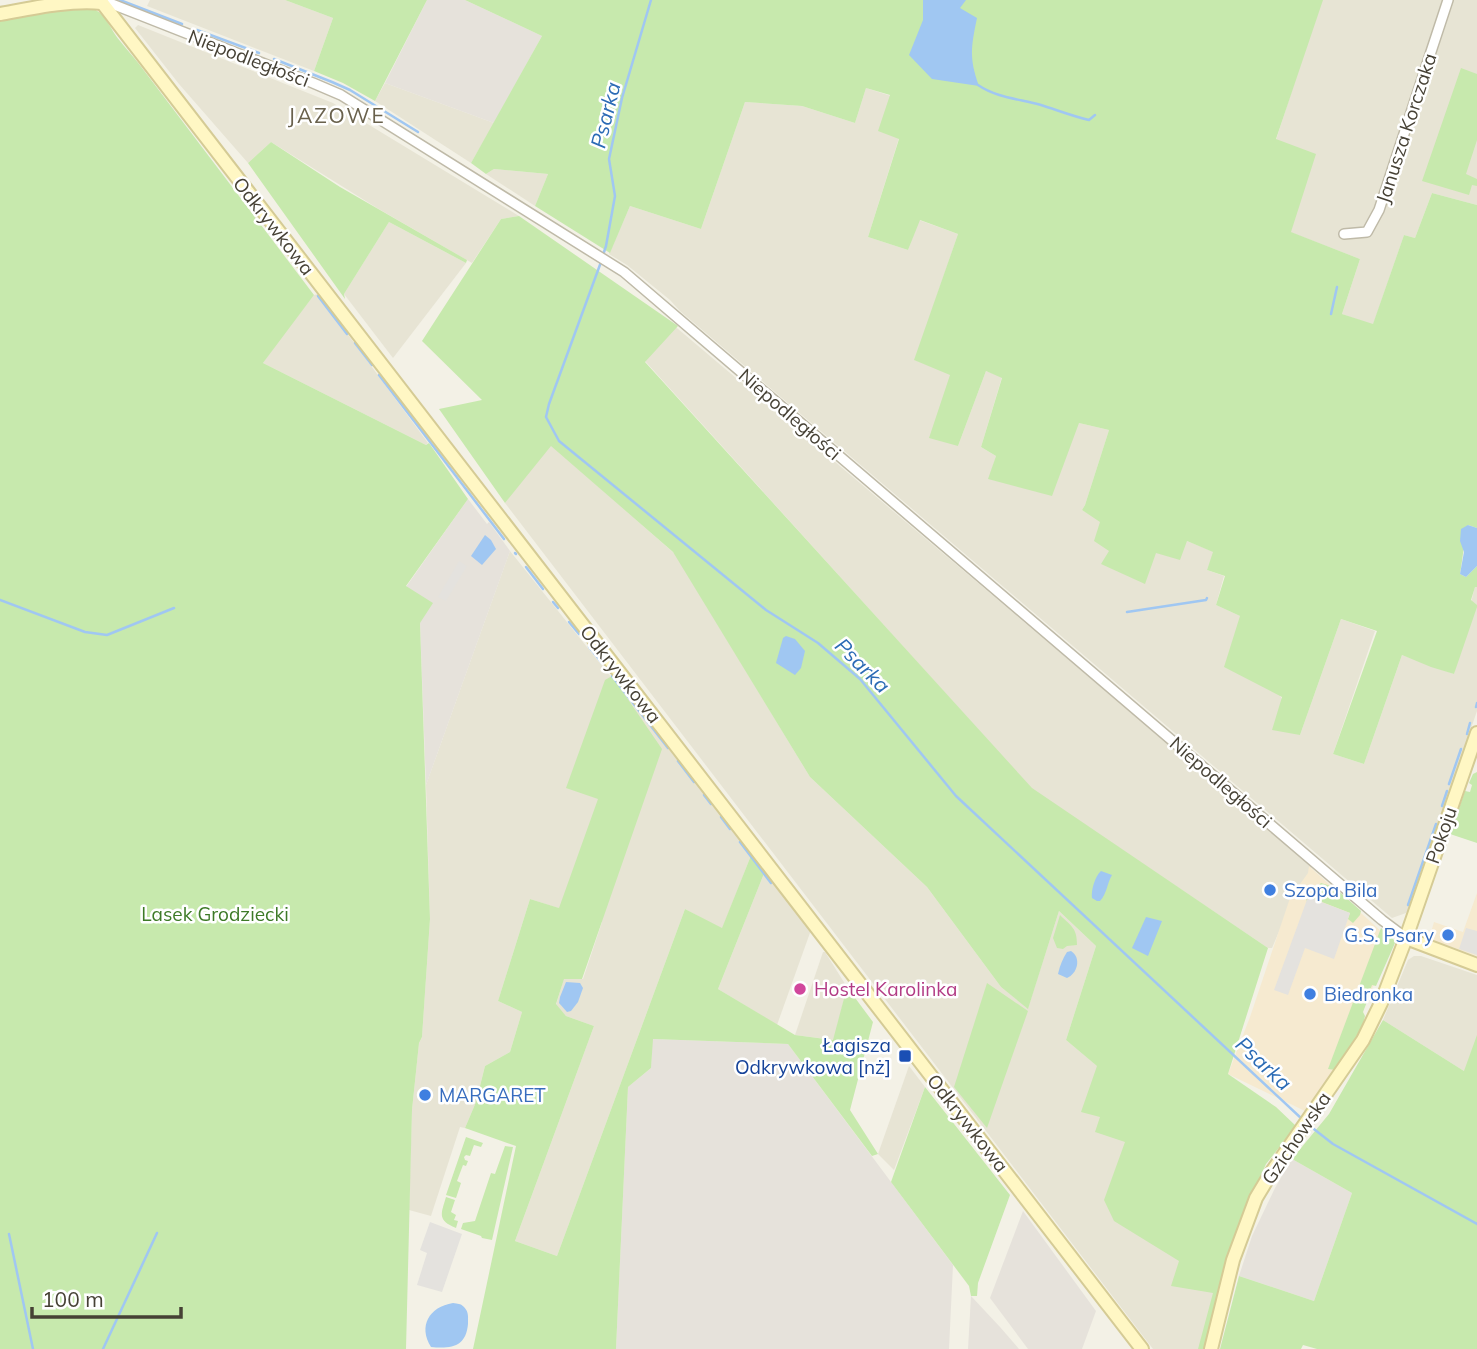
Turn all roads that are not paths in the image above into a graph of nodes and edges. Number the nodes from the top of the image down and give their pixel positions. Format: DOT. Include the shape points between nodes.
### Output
graph roads {
  1 [pos="1448,0"];
  2 [pos="101,1"];
  3 [pos="0,14"];
  4 [pos="1344,234"];
  5 [pos="1477,733"];
  6 [pos="1406,938"];
  7 [pos="1477,965"];
  8 [pos="1142,1349"];
  9 [pos="1211,1349"];
  1 -- 4 [label="street, Janusza Korczaka" via="1379,209 1367,232"];
  2 -- 3 [label="street"];
  2 -- 6 [label="street, Niepodległości" via="341,95 624,272"];
  2 -- 8 [label="street, Odkrywkowa"];
  5 -- 6 [label="street, Pokoju"];
  6 -- 7 [label="street"];
  6 -- 9 [label="street, Gzichowska" via="1363,1040 1256,1198 1233,1260"];
}
